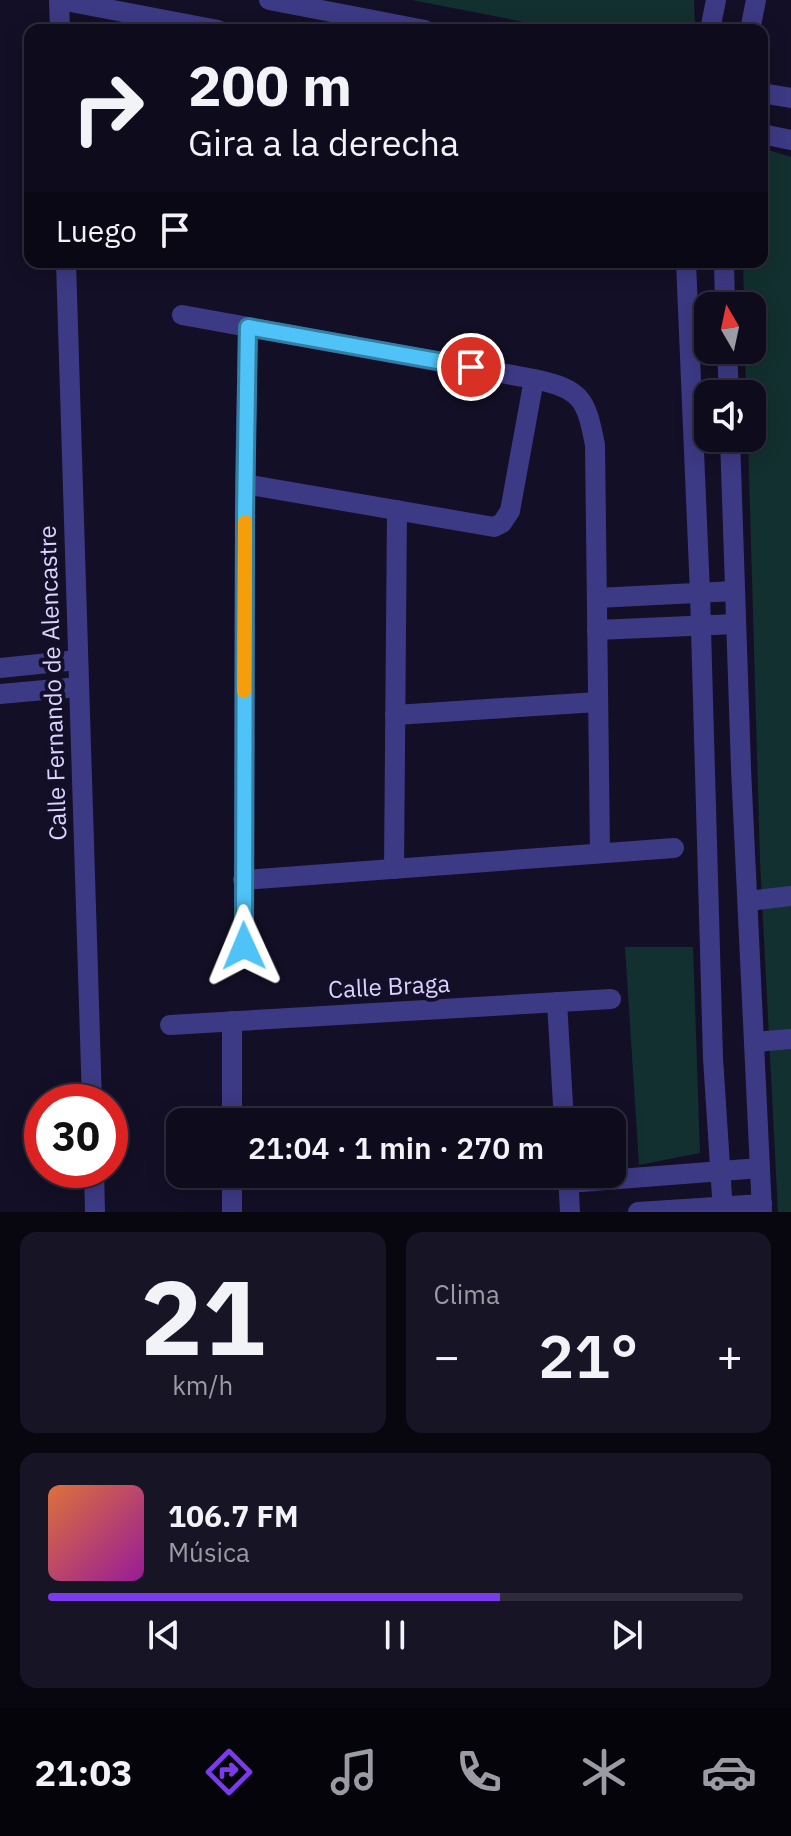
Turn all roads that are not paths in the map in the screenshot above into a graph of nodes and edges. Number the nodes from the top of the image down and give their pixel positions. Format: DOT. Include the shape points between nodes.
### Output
graph roads {
  1 [pos="60,0"];
  2 [pos="269,0"];
  3 [pos="716,0"];
  4 [pos="756,0"];
  5 [pos="60,24"];
  6 [pos="186,24"];
  7 [pos="394,24"];
  8 [pos="711,24"];
  9 [pos="751,24"];
  10 [pos="768,94"];
  11 [pos="791,98"];
  12 [pos="768,135"];
  13 [pos="791,140"];
  14 [pos="66,268"];
  15 [pos="686,268"];
  16 [pos="724,268"];
  17 [pos="725,292"];
  18 [pos="182,315"];
  19 [pos="248,327"];
  20 [pos="534,379"];
  21 [pos="730,452"];
  22 [pos="245,484"];
  23 [pos="397,510"];
  24 [pos="735,591"];
  25 [pos="700,593"];
  26 [pos="597,598"];
  27 [pos="736,624"];
  28 [pos="701,626"];
  29 [pos="597,630"];
  30 [pos="77,660"];
  31 [pos="0,668"];
  32 [pos="78,687"];
  33 [pos="0,694"];
  34 [pos="598,702"];
  35 [pos="395,715"];
  36 [pos="674,848"];
  37 [pos="600,853"];
  38 [pos="394,869"];
  39 [pos="243,880"];
  40 [pos="791,896"];
  41 [pos="748,901"];
  42 [pos="244,946"];
  43 [pos="611,999"];
  44 [pos="557,1002"];
  45 [pos="232,1021"];
  46 [pos="170,1025"];
  47 [pos="791,1039"];
  48 [pos="754,1042"];
  49 [pos="91,1084"];
  50 [pos="232,1108"];
  51 [pos="563,1108"];
  52 [pos="760,1168"];
  53 [pos="722,1171"];
  54 [pos="626,1176"];
  55 [pos="94,1188"];
  56 [pos="232,1188"];
  57 [pos="569,1188"];
  58 [pos="762,1208"];
  59 [pos="723,1209"];
  60 [pos="95,1212"];
  61 [pos="232,1212"];
  62 [pos="570,1212"];
  63 [pos="638,1212"];
  1 -- 5 [label="street"];
  1 -- 6 [label="street"];
  2 -- 7 [label="street"];
  3 -- 8 [label="street"];
  4 -- 9 [label="street"];
  10 -- 11 [label="street"];
  12 -- 13 [label="street"];
  14 -- 30 [label="street, Calle Fernando de Alencastre"];
  15 -- 25 [label="street"];
  16 -- 17 [label="street"];
  18 -- 19 [label="street"];
  19 -- 20 [label="street"];
  19 -- 22 [label="street"];
  20 -- 23 [label="street" via="510,511 502,523 483,527"];
  20 -- 26 [label="street" via="573,390 591,421"];
  21 -- 24 [label="street"];
  22 -- 23 [label="street"];
  22 -- 39 [label="street"];
  23 -- 35 [label="street"];
  24 -- 25 [label="street"];
  24 -- 27 [label="street"];
  25 -- 26 [label="street"];
  25 -- 28 [label="street"];
  26 -- 29 [label="street"];
  27 -- 28 [label="street"];
  27 -- 41 [label="street"];
  28 -- 29 [label="street"];
  28 -- 53 [label="street" via="713,1058"];
  29 -- 34 [label="street"];
  30 -- 31 [label="street"];
  30 -- 32 [label="street, Calle Fernando de Alencastre"];
  32 -- 33 [label="street"];
  32 -- 49 [label="street, Calle Fernando de Alencastre"];
  34 -- 35 [label="street"];
  34 -- 37 [label="street"];
  35 -- 38 [label="street"];
  36 -- 37 [label="street"];
  37 -- 38 [label="street"];
  38 -- 39 [label="street"];
  39 -- 42 [label="street"];
  40 -- 41 [label="street"];
  41 -- 48 [label="street"];
  43 -- 44 [label="street, Calle Braga"];
  44 -- 45 [label="street, Calle Braga"];
  44 -- 51 [label="street"];
  45 -- 46 [label="street, Calle Braga"];
  45 -- 50 [label="street"];
  47 -- 48 [label="street"];
  48 -- 52 [label="street"];
  52 -- 53 [label="street"];
  52 -- 58 [label="street"];
  53 -- 54 [label="street"];
  53 -- 59 [label="street"];
  55 -- 60 [label="street"];
  56 -- 61 [label="street"];
  57 -- 62 [label="street"];
  58 -- 59 [label="street"];
  59 -- 63 [label="street"];
}
